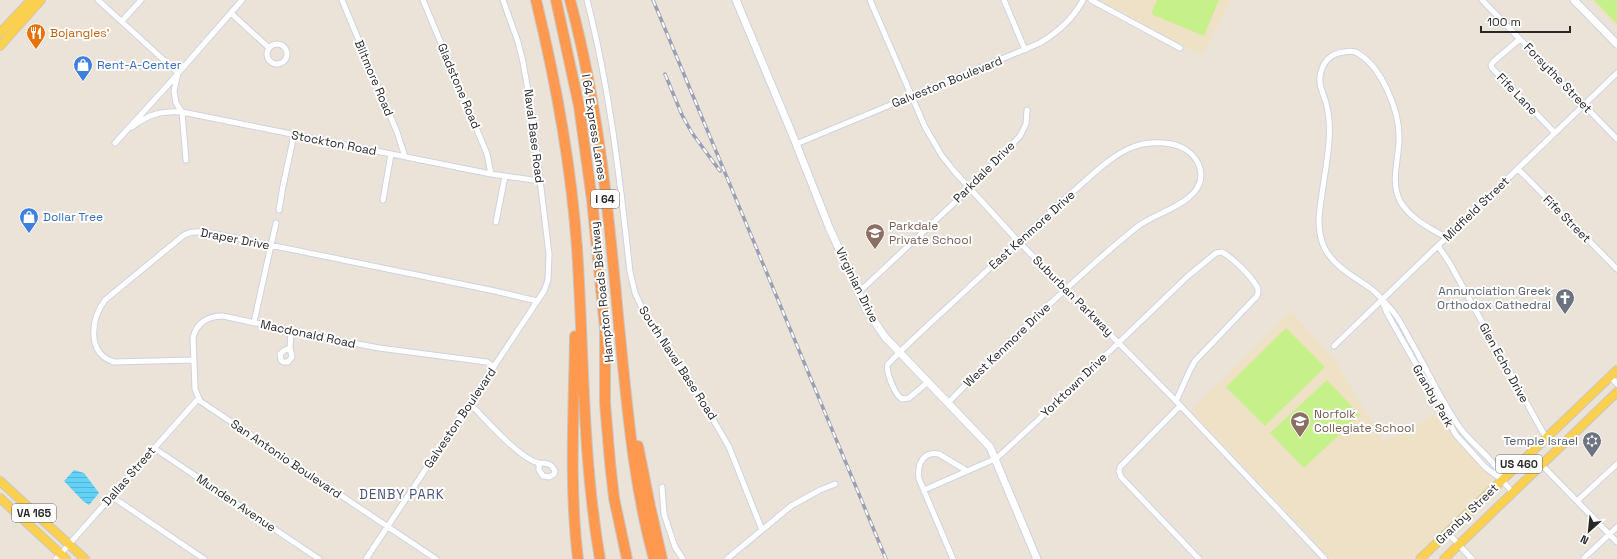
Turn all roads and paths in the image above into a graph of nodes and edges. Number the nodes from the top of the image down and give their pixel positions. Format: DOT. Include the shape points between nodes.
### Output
graph roads {
  1 [pos="31,0"];
  2 [pos="41,0"];
  3 [pos="98,0"];
  4 [pos="141,0"];
  5 [pos="242,0"];
  6 [pos="342,0"];
  7 [pos="423,0"];
  8 [pos="503,0"];
  9 [pos="536,0"];
  10 [pos="556,0"];
  11 [pos="570,0"];
  12 [pos="587,0"];
  13 [pos="736,0"];
  14 [pos="870,0"];
  15 [pos="1004,0"];
  16 [pos="1084,0"];
  17 [pos="1091,0"];
  18 [pos="1482,0"];
  19 [pos="1574,0"];
  20 [pos="231,13"];
  21 [pos="122,21"];
  22 [pos="0,33"];
  23 [pos="1520,39"];
  24 [pos="1617,44"];
  25 [pos="0,46"];
  26 [pos="269,48"];
  27 [pos="1180,48"];
  28 [pos="1025,50"];
  29 [pos="178,73"];
  30 [pos="1617,73"];
  31 [pos="911,97"];
  32 [pos="1584,106"];
  33 [pos="1027,110"];
  34 [pos="182,112"];
  35 [pos="132,126"];
  36 [pos="1555,133"];
  37 [pos="294,135"];
  38 [pos="1617,139"];
  39 [pos="115,144"];
  40 [pos="796,144"];
  41 [pos="1181,147"];
  42 [pos="391,154"];
  43 [pos="405,157"];
  44 [pos="567,159"];
  45 [pos="186,160"];
  46 [pos="1518,169"];
  47 [pos="491,174"];
  48 [pos="505,176"];
  49 [pos="540,181"];
  50 [pos="969,189"];
  51 [pos="383,200"];
  52 [pos="279,210"];
  53 [pos="496,222"];
  54 [pos="276,223"];
  55 [pos="1447,238"];
  56 [pos="1018,241"];
  57 [pos="270,246"];
  58 [pos="1438,246"];
  59 [pos="1617,269"];
  60 [pos="549,275"];
  61 [pos="1066,290"];
  62 [pos="858,293"];
  63 [pos="1382,300"];
  64 [pos="537,301"];
  65 [pos="602,307"];
  66 [pos="254,322"];
  67 [pos="291,331"];
  68 [pos="1119,343"];
  69 [pos="1334,346"];
  70 [pos="290,348"];
  71 [pos="899,352"];
  72 [pos="193,360"];
  73 [pos="494,367"];
  74 [pos="1617,370"];
  75 [pos="1610,376"];
  76 [pos="928,382"];
  77 [pos="1617,384"];
  78 [pos="1617,392"];
  79 [pos="198,399"];
  80 [pos="627,401"];
  81 [pos="1176,401"];
  82 [pos="948,403"];
  83 [pos="470,404"];
  84 [pos="1180,406"];
  85 [pos="585,413"];
  86 [pos="1546,438"];
  87 [pos="154,448"];
  88 [pos="1530,453"];
  89 [pos="995,459"];
  90 [pos="538,463"];
  91 [pos="1617,464"];
  92 [pos="1542,465"];
  93 [pos="967,471"];
  94 [pos="1502,480"];
  95 [pos="0,481"];
  96 [pos="835,484"];
  97 [pos="662,487"];
  98 [pos="924,490"];
  99 [pos="1513,493"];
  100 [pos="111,496"];
  101 [pos="0,498"];
  102 [pos="1578,501"];
  103 [pos="387,527"];
  104 [pos="1617,527"];
  105 [pos="762,530"];
  106 [pos="1448,533"];
  107 [pos="1609,534"];
  108 [pos="1617,542"];
  109 [pos="68,545"];
  110 [pos="1459,545"];
  111 [pos="60,557"];
  112 [pos="1584,558"];
  113 [pos="85,559"];
  114 [pos="204,559"];
  115 [pos="319,559"];
  116 [pos="366,559"];
  117 [pos="436,559"];
  118 [pos="578,559"];
  119 [pos="600,559"];
  120 [pos="607,559"];
  121 [pos="621,559"];
  122 [pos="627,559"];
  123 [pos="654,559"];
  124 [pos="662,559"];
  125 [pos="683,559"];
  126 [pos="727,559"];
  127 [pos="953,559"];
  128 [pos="1036,559"];
  129 [pos="1199,559"];
  130 [pos="1325,559"];
  131 [pos="1420,559"];
  132 [pos="1444,559"];
  133 [pos="1472,559"];
  1 -- 22 [label="main road"];
  2 -- 25 [label="main road"];
  3 -- 21 [label="street"];
  4 -- 21 [label="street"];
  5 -- 20 [label="street"];
  6 -- 43 [label="street, Biltmore Road"];
  7 -- 47 [label="street, Gladstone Road" via="487,154"];
  8 -- 49 [label="street, Naval Base Road" via="517,36 523,62"];
  9 -- 44 [label="highway, Hampton Roads Beltway / I 64" via="560,110"];
  10 -- 65 [label="highway, I 64 Express Lanes" via="578,99"];
  11 -- 80 [label="highway, Hampton Roads Beltway / I 64" via="583,53 597,138"];
  12 -- 105 [label="street, South Naval Base Road" via="613,129 630,272 635,293 644,312 699,395 729,447"];
  13 -- 40 [label="street, Virginian Drive"];
  14 -- 31 [label="street, Suburban Parkway"];
  15 -- 28 [label="street"];
  16 -- 28 [label="street, Galveston Boulevard" via="1057,32"];
  17 -- 27 [label="street"];
  18 -- 23 [label="street, Forsythe Street"];
  19 -- 24 [label="street"];
  20 -- 26 [label="street"];
  20 -- 29 [label="street"];
  21 -- 29 [label="street"];
  23 -- 32 [label="street, Forsythe Street"];
  23 -- 36 [label="street, Fife Lane" via="1494,61 1492,68"];
  28 -- 31 [label="street, Galveston Boulevard"];
  29 -- 34 [label="street" via="174,91 176,103"];
  29 -- 35 [label="street"];
  30 -- 32 [label="street, Midfield Street"];
  31 -- 40 [label="street, Galveston Boulevard"];
  31 -- 50 [label="street, Suburban Parkway" via="932,140"];
  32 -- 36 [label="street, Midfield Street"];
  32 -- 38 [label="street, Forsythe Street"];
  33 -- 50 [label="street, Parkdale Drive" via="1026,124 1020,136"];
  34 -- 35 [label="street, Stockton Road" via="153,114"];
  34 -- 37 [label="street, Stockton Road"];
  34 -- 45 [label="street"];
  35 -- 39 [label="street"];
  36 -- 46 [label="street, Midfield Street"];
  37 -- 42 [label="street, Stockton Road"];
  37 -- 52 [label="street"];
  40 -- 62 [label="street, Virginian Drive"];
  41 -- 56 [label="street, East Kenmore Drive" via="1153,143 1131,147 1101,168"];
  41 -- 61 [label="street, West Kenmore Drive" via="1194,157 1200,170 1199,184 1193,194 1137,226"];
  42 -- 43 [label="street, Stockton Road"];
  42 -- 51 [label="street"];
  43 -- 47 [label="street, Stockton Road"];
  44 -- 85 [label="highway, Hampton Roads Beltway / I 64" via="577,246"];
  44 -- 118 [label="highway" via="575,293 573,470"];
  46 -- 55 [label="street, Midfield Street"];
  46 -- 59 [label="street, Fife Street"];
  47 -- 48 [label="street, Stockton Road"];
  48 -- 49 [label="street, Stockton Road"];
  48 -- 53 [label="street"];
  49 -- 60 [label="street, Naval Base Road" via="549,254"];
  50 -- 56 [label="street, Suburban Parkway"];
  50 -- 62 [label="street, Parkdale Drive"];
  54 -- 57 [label="street"];
  55 -- 58 [label="street, Midfield Street"];
  55 -- 63 [label="street, Granby Park" via="1414,218 1399,200 1395,182 1400,138 1397,119 1379,75 1358,53 1342,52 1332,56 1321,71 1320,84 1327,106 1329,145 1318,225 1326,250 1338,266 1372,289"];
  56 -- 61 [label="street, Suburban Parkway"];
  56 -- 71 [label="street, East Kenmore Drive"];
  57 -- 64 [label="street, Draper Drive"];
  57 -- 66 [label="street"];
  57 -- 72 [label="street, Draper Drive" via="198,231 188,233 101,306 94,336 96,348 104,358 118,362"];
  58 -- 63 [label="street, Midfield Street"];
  58 -- 86 [label="street, Glen Echo Drive"];
  60 -- 64 [label="street, Galveston Boulevard"];
  61 -- 68 [label="street, Suburban Parkway"];
  61 -- 82 [label="street, West Kenmore Drive" via="973,376"];
  62 -- 71 [label="street, Virginian Drive" via="877,327"];
  63 -- 69 [label="street, Midfield Street"];
  63 -- 94 [label="street, Granby Park" via="1452,429 1485,467"];
  64 -- 73 [label="street, Galveston Boulevard"];
  65 -- 121 [label="highway" via="606,460"];
  65 -- 122 [label="highway" via="610,462 614,498"];
  66 -- 67 [label="street, Macdonald Road"];
  66 -- 72 [label="street, Macdonald Road" via="223,316 205,320 194,332"];
  67 -- 70 [label="street"];
  67 -- 73 [label="street, Macdonald Road" via="398,351 481,361"];
  68 -- 81 [label="street, Suburban Parkway"];
  68 -- 81 [label="street, Yorktown Drive" via="1188,276 1216,253 1224,253 1238,264 1257,286 1256,298 1195,362"];
  68 -- 89 [label="street, Yorktown Drive"];
  71 -- 76 [label="street, Virginian Drive"];
  71 -- 76 [label="street, East Kenmore Drive" via="888,364 887,371 900,398 909,398"];
  72 -- 79 [label="street, Macdonald Road"];
  73 -- 83 [label="street, Galveston Boulevard"];
  74 -- 75 [label="main road, Granby Street / US 460"];
  75 -- 77 [label="street"];
  75 -- 86 [label="main road, Granby Street / US 460"];
  76 -- 82 [label="street, Virginian Drive"];
  78 -- 92 [label="main road, Granby Street / US 460"];
  79 -- 87 [label="street, Dallas Street"];
  79 -- 103 [label="street, San Antonio Boulevard"];
  80 -- 123 [label="highway, Hampton Roads Beltway / I 64" via="636,477"];
  80 -- 124 [label="highway"];
  81 -- 84 [label="street, Suburban Parkway"];
  82 -- 89 [label="street, Virginian Drive" via="987,442"];
  83 -- 90 [label="street" via="513,447"];
  83 -- 103 [label="street, Galveston Boulevard"];
  84 -- 129 [label="street" via="1120,467 1119,474"];
  84 -- 130 [label="street, Suburban Parkway"];
  85 -- 119 [label="highway, Hampton Roads Beltway / I 64" via="589,479"];
  85 -- 120 [label="highway" via="594,457 600,523"];
  86 -- 88 [label="main road, Granby Street / US 460"];
  87 -- 100 [label="street, Dallas Street"];
  87 -- 115 [label="street, Munden Avenue"];
  88 -- 92 [label="street"];
  88 -- 94 [label="main road, Granby Street / US 460"];
  89 -- 93 [label="street, Yorktown Drive"];
  89 -- 128 [label="street, Virginian Drive"];
  91 -- 102 [label="street"];
  92 -- 99 [label="main road, Granby Street / US 460"];
  92 -- 102 [label="street"];
  93 -- 98 [label="street, Yorktown Drive"];
  93 -- 98 [label="street" via="939,454 931,453 918,467 919,479"];
  94 -- 99 [label="street, Granby Park"];
  94 -- 106 [label="main road, Granby Street / US 460"];
  95 -- 109 [label="main road, VA 165"];
  96 -- 105 [label="street" via="791,506"];
  97 -- 125 [label="street" via="664,514 675,547"];
  98 -- 127 [label="street"];
  99 -- 110 [label="main road, Granby Street / US 460"];
  100 -- 109 [label="street, Dallas Street"];
  100 -- 114 [label="street"];
  101 -- 111 [label="main road, VA 165"];
  102 -- 107 [label="street"];
  103 -- 116 [label="street, Galveston Boulevard"];
  103 -- 117 [label="street, San Antonio Boulevard"];
  104 -- 107 [label="street"];
  105 -- 126 [label="street"];
  106 -- 110 [label="street"];
  106 -- 131 [label="main road, Granby Street / US 460"];
  107 -- 108 [label="street"];
  107 -- 112 [label="street"];
  109 -- 111 [label="street, Dallas Street"];
  109 -- 113 [label="main road, VA 165"];
  110 -- 132 [label="main road, Granby Street / US 460"];
  110 -- 133 [label="street"];
}
